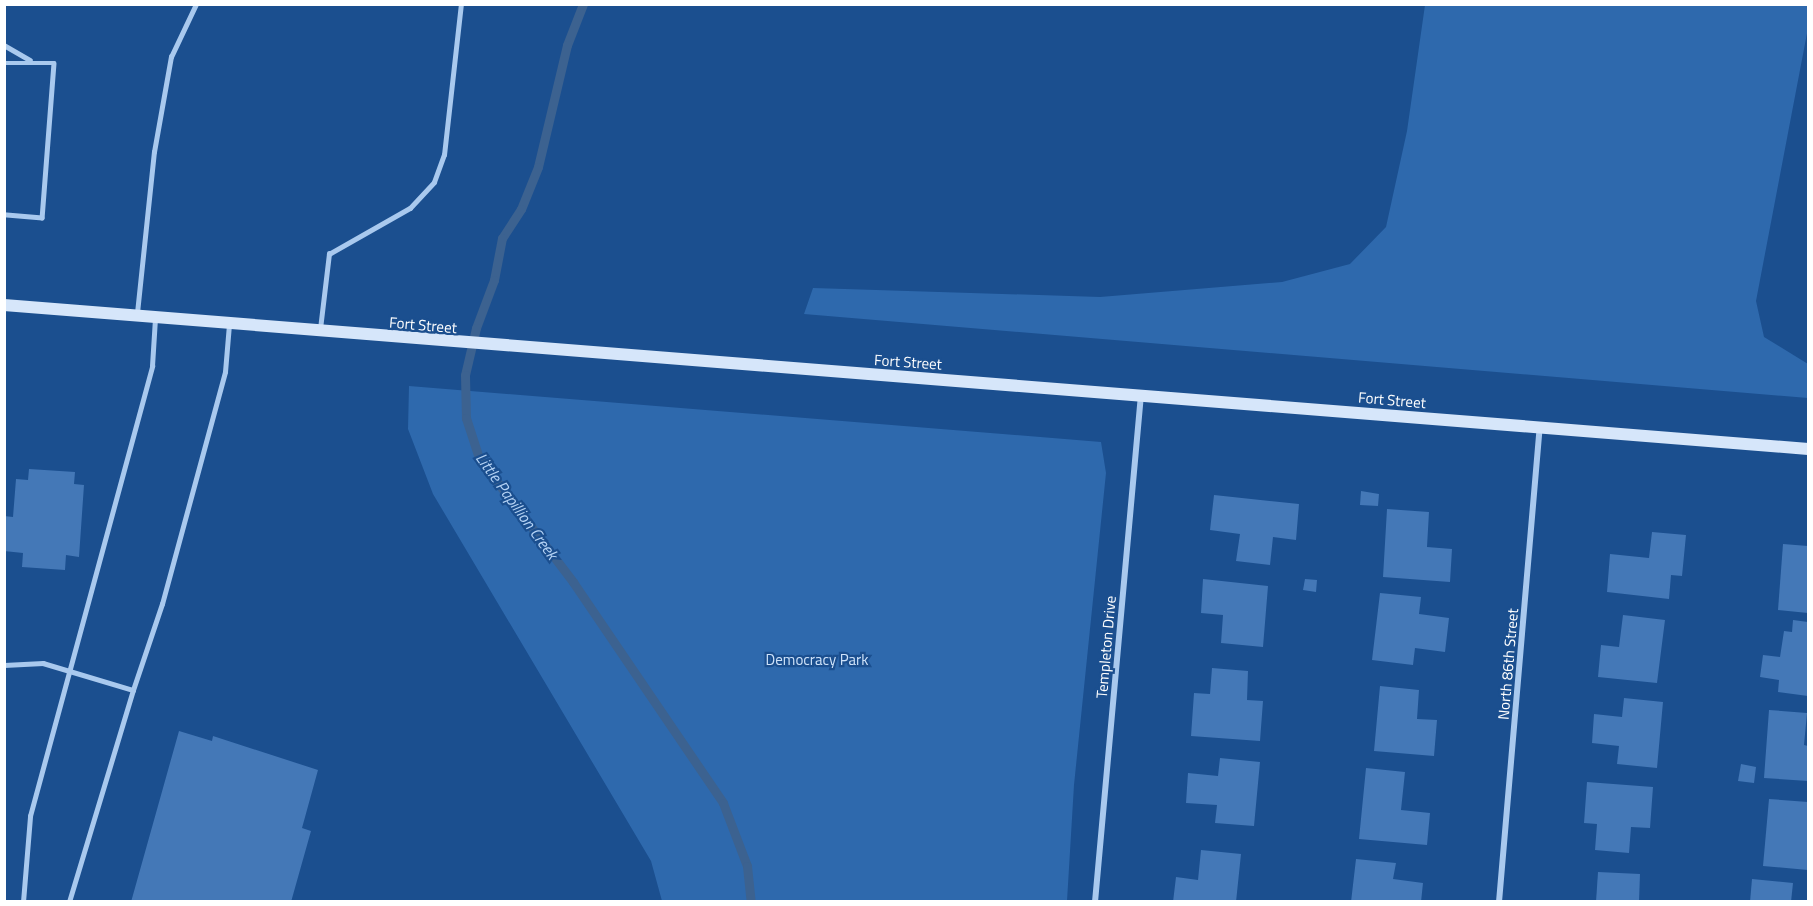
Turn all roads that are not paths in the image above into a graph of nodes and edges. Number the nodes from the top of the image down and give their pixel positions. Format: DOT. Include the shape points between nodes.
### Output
graph roads {
  1 [pos="196,4"];
  2 [pos="461,4"];
  3 [pos="4,45"];
  4 [pos="30,60"];
  5 [pos="4,63"];
  6 [pos="4,214"];
  7 [pos="5,305"];
  8 [pos="4,310"];
  9 [pos="137,316"];
  10 [pos="155,318"];
  11 [pos="229,324"];
  12 [pos="319,332"];
  13 [pos="1141,395"];
  14 [pos="1540,428"];
  15 [pos="1809,449"];
  16 [pos="4,666"];
  17 [pos="69,672"];
  18 [pos="133,690"];
  19 [pos="23,902"];
  20 [pos="69,902"];
  21 [pos="1095,902"];
  22 [pos="1500,902"];
  1 -- 9 [label="lane" via="171,57 154,152"];
  2 -- 12 [label="lane" via="444,155 434,182 410,208 329,254"];
  3 -- 4 [label="lane"];
  4 -- 5 [label="lane"];
  4 -- 6 [label="lane" via="54,63 42,218"];
  7 -- 8 [label="lane"];
  7 -- 9 [label="main road, Fort Street"];
  9 -- 10 [label="main road, Fort Street"];
  10 -- 11 [label="main road, Fort Street"];
  10 -- 17 [label="lane" via="152,366"];
  11 -- 12 [label="main road, Fort Street"];
  11 -- 18 [label="lane" via="225,372 162,604"];
  12 -- 13 [label="main road, Fort Street"];
  13 -- 14 [label="main road, Fort Street"];
  13 -- 21 [label="street, Templeton Drive"];
  14 -- 15 [label="main road, Fort Street"];
  14 -- 22 [label="street, North 86th Street"];
  16 -- 17 [label="lane" via="43,663"];
  17 -- 18 [label="lane"];
  17 -- 19 [label="lane" via="30,816"];
  18 -- 20 [label="lane"];
}
